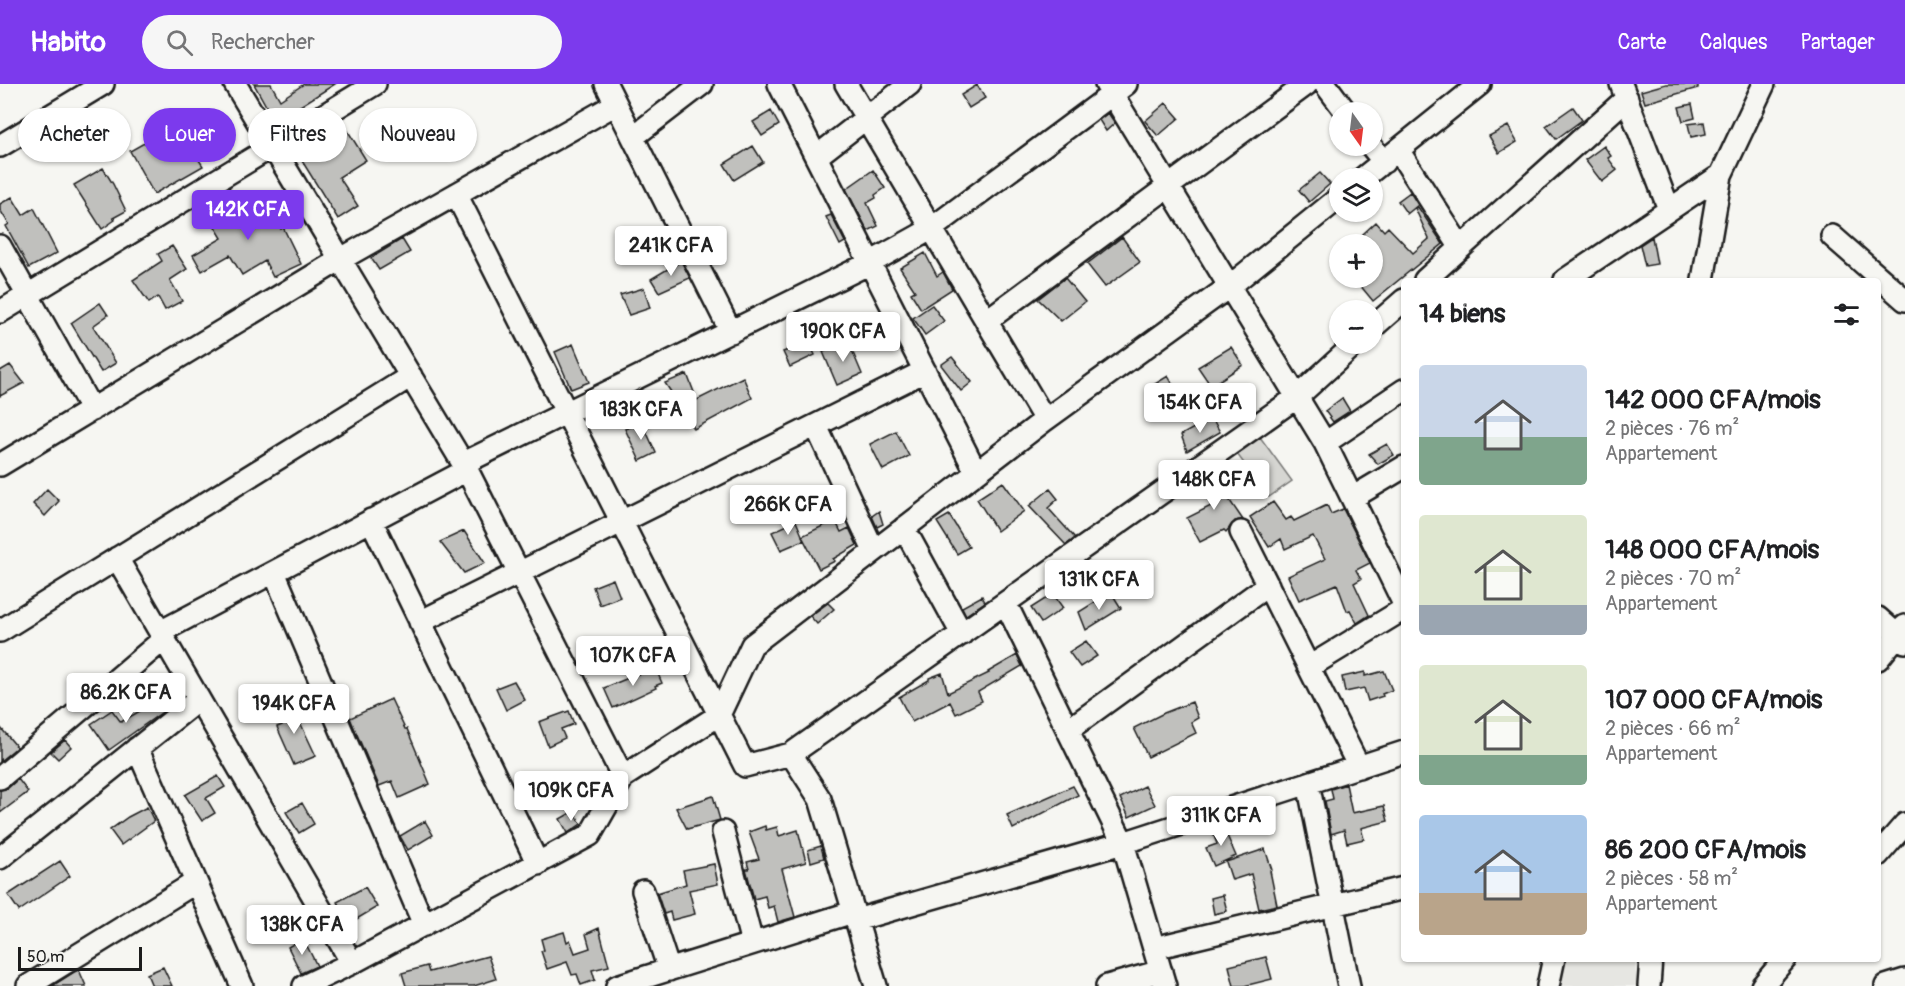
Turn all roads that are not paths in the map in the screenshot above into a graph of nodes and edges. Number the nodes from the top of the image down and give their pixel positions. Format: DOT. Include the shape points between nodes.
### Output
graph roads {
  1 [pos="103,84"];
  2 [pos="236,84"];
  3 [pos="375,84"];
  4 [pos="606,84"];
  5 [pos="702,84"];
  6 [pos="779,84"];
  7 [pos="846,84"];
  8 [pos="910,84"];
  9 [pos="1307,84"];
  10 [pos="1325,84"];
  11 [pos="1480,84"];
  12 [pos="1764,84"];
  13 [pos="1115,87"];
  14 [pos="1624,91"];
  15 [pos="1338,102"];
  16 [pos="616,104"];
  17 [pos="250,108"];
  18 [pos="336,108"];
  19 [pos="866,118"];
  20 [pos="633,137"];
  21 [pos="0,146"];
  22 [pos="1384,152"];
  23 [pos="816,157"];
  24 [pos="248,161"];
  25 [pos="282,162"];
  26 [pos="1371,168"];
  27 [pos="1721,175"];
  28 [pos="1169,186"];
  29 [pos="456,194"];
  30 [pos="1329,206"];
  31 [pos="1670,209"];
  32 [pos="931,229"];
  33 [pos="1832,236"];
  34 [pos="0,246"];
  35 [pos="1461,248"];
  36 [pos="340,259"];
  37 [pos="870,264"];
  38 [pos="1427,278"];
  39 [pos="1568,278"];
  40 [pos="1703,278"];
  41 [pos="1880,278"];
  42 [pos="1881,279"];
  43 [pos="1230,286"];
  44 [pos="27,295"];
  45 [pos="1905,300"];
  46 [pos="1401,303"];
  47 [pos="0,312"];
  48 [pos="1383,318"];
  49 [pos="986,321"];
  50 [pos="731,332"];
  51 [pos="1344,354"];
  52 [pos="925,371"];
  53 [pos="411,376"];
  54 [pos="1401,392"];
  55 [pos="1297,397"];
  56 [pos="92,410"];
  57 [pos="566,412"];
  58 [pos="1045,420"];
  59 [pos="816,426"];
  60 [pos="1325,443"];
  61 [pos="0,465"];
  62 [pos="466,467"];
  63 [pos="1401,469"];
  64 [pos="976,472"];
  65 [pos="1352,498"];
  66 [pos="371,520"];
  67 [pos="622,522"];
  68 [pos="904,528"];
  69 [pos="1242,532"];
  70 [pos="874,551"];
  71 [pos="117,558"];
  72 [pos="274,572"];
  73 [pos="520,573"];
  74 [pos="1268,585"];
  75 [pos="1401,598"];
  76 [pos="1006,604"];
  77 [pos="1401,611"];
  78 [pos="1881,620"];
  79 [pos="420,622"];
  80 [pos="0,631"];
  81 [pos="962,634"];
  82 [pos="1902,635"];
  83 [pos="162,636"];
  84 [pos="1881,655"];
  85 [pos="1309,667"];
  86 [pos="199,699"];
  87 [pos="720,715"];
  88 [pos="1068,730"];
  89 [pos="138,748"];
  90 [pos="1401,753"];
  91 [pos="791,754"];
  92 [pos="1359,767"];
  93 [pos="623,777"];
  94 [pos="0,778"];
  95 [pos="1308,783"];
  96 [pos="1905,824"];
  97 [pos="723,832"];
  98 [pos="1123,843"];
  99 [pos="1881,852"];
  100 [pos="0,858"];
  101 [pos="538,864"];
  102 [pos="196,882"];
  103 [pos="1401,889"];
  104 [pos="643,891"];
  105 [pos="1333,905"];
  106 [pos="855,916"];
  107 [pos="424,925"];
  108 [pos="752,943"];
  109 [pos="1154,948"];
  110 [pos="1553,962"];
  111 [pos="1651,962"];
  112 [pos="1783,962"];
  113 [pos="352,963"];
  114 [pos="669,970"];
  115 [pos="1163,978"];
  116 [pos="1905,980"];
  117 [pos="28,986"];
  118 [pos="242,986"];
  119 [pos="304,986"];
  120 [pos="617,986"];
  121 [pos="876,986"];
  122 [pos="1107,986"];
  123 [pos="1349,986"];
  124 [pos="1548,986"];
  125 [pos="1649,986"];
  126 [pos="1762,986"];
  127 [pos="1886,986"];
  1 -- 21 [label="street"];
  2 -- 17 [label="street"];
  3 -- 18 [label="street"];
  4 -- 16 [label="street"];
  5 -- 20 [label="street"];
  6 -- 23 [label="street"];
  7 -- 19 [label="street"];
  8 -- 19 [label="street"];
  9 -- 28 [label="street"];
  10 -- 15 [label="street"];
  11 -- 22 [label="street"];
  12 -- 27 [label="street"];
  13 -- 28 [label="street"];
  13 -- 32 [label="street"];
  14 -- 31 [label="street"];
  14 -- 35 [label="street"];
  16 -- 20 [label="street"];
  16 -- 29 [label="street"];
  19 -- 23 [label="street"];
  19 -- 32 [label="street"];
  20 -- 50 [label="street"];
  22 -- 26 [label="street"];
  22 -- 35 [label="street"];
  23 -- 37 [label="street"];
  24 -- 44 [label="street"];
  25 -- 36 [label="street"];
  27 -- 31 [label="street"];
  27 -- 40 [label="street"];
  28 -- 43 [label="street"];
  28 -- 49 [label="street"];
  29 -- 36 [label="street"];
  29 -- 57 [label="street"];
  30 -- 43 [label="street"];
  31 -- 39 [label="street"];
  32 -- 37 [label="street"];
  32 -- 49 [label="street"];
  33 -- 41 [label="street"];
  34 -- 44 [label="street"];
  35 -- 38 [label="street"];
  36 -- 53 [label="street"];
  36 -- 56 [label="street"];
  37 -- 50 [label="street"];
  37 -- 52 [label="street"];
  42 -- 45 [label="street"];
  43 -- 55 [label="street"];
  43 -- 58 [label="street"];
  44 -- 47 [label="street"];
  44 -- 56 [label="street"];
  46 -- 48 [label="street"];
  49 -- 58 [label="street"];
  50 -- 57 [label="street"];
  51 -- 55 [label="street"];
  52 -- 59 [label="street"];
  52 -- 64 [label="street"];
  53 -- 62 [label="street"];
  53 -- 71 [label="street"];
  54 -- 60 [label="street"];
  55 -- 60 [label="street"];
  55 -- 76 [label="street"];
  56 -- 61 [label="street"];
  57 -- 62 [label="street"];
  57 -- 67 [label="street"];
  58 -- 64 [label="street"];
  59 -- 67 [label="street"];
  59 -- 70 [label="street"];
  60 -- 65 [label="street"];
  62 -- 66 [label="street"];
  62 -- 73 [label="street"];
  63 -- 65 [label="street"];
  64 -- 68 [label="street"];
  65 -- 75 [label="street"];
  66 -- 72 [label="street"];
  66 -- 79 [label="street"];
  67 -- 73 [label="street"];
  67 -- 87 [label="street"];
  68 -- 70 [label="street"];
  68 -- 81 [label="street"];
  69 -- 74 [label="street"];
  70 -- 87 [label="street" via="752,645"];
  71 -- 80 [label="street"];
  71 -- 83 [label="street"];
  72 -- 83 [label="street"];
  72 -- 107 [label="street"];
  73 -- 79 [label="street"];
  73 -- 93 [label="street"];
  74 -- 85 [label="street"];
  74 -- 88 [label="street"];
  76 -- 81 [label="street"];
  76 -- 88 [label="street"];
  77 -- 85 [label="street"];
  78 -- 82 [label="street"];
  79 -- 101 [label="street"];
  81 -- 91 [label="street"];
  82 -- 84 [label="street"];
  83 -- 86 [label="street"];
  83 -- 94 [label="street"];
  85 -- 92 [label="street"];
  86 -- 89 [label="street"];
  86 -- 113 [label="street"];
  87 -- 91 [label="street" via="745,766"];
  87 -- 93 [label="street"];
  88 -- 98 [label="street"];
  89 -- 100 [label="street"];
  89 -- 102 [label="street"];
  90 -- 92 [label="street"];
  91 -- 106 [label="street" via="820,799"];
  92 -- 95 [label="street"];
  93 -- 101 [label="street" via="590,835"];
  95 -- 98 [label="street"];
  95 -- 105 [label="street"];
  96 -- 99 [label="street"];
  97 -- 108 [label="street"];
  98 -- 106 [label="street"];
  98 -- 109 [label="street"];
  101 -- 107 [label="street"];
  102 -- 117 [label="street"];
  102 -- 118 [label="street"];
  103 -- 105 [label="street"];
  104 -- 114 [label="street"];
  105 -- 109 [label="street"];
  105 -- 123 [label="street"];
  106 -- 108 [label="street"];
  106 -- 121 [label="street"];
  107 -- 113 [label="street"];
  108 -- 114 [label="street"];
  109 -- 115 [label="street"];
  110 -- 124 [label="street"];
  111 -- 125 [label="street"];
  112 -- 126 [label="street"];
  113 -- 119 [label="street"];
  114 -- 120 [label="street"];
  115 -- 122 [label="street"];
  116 -- 127 [label="street"];
}
